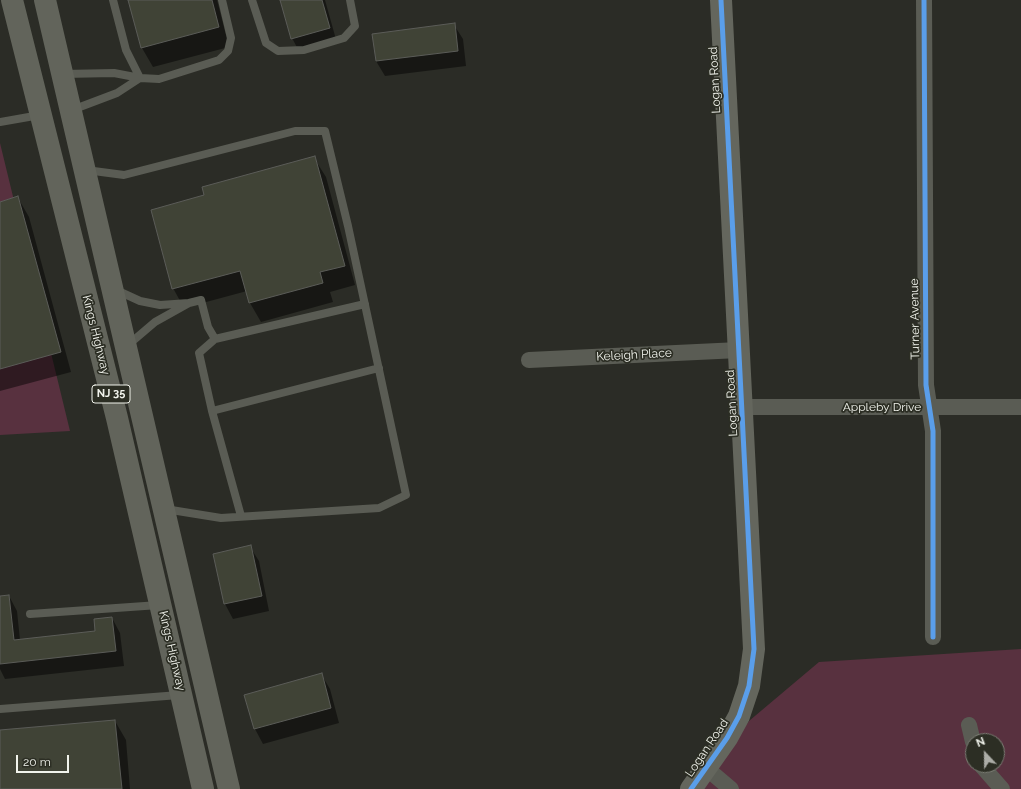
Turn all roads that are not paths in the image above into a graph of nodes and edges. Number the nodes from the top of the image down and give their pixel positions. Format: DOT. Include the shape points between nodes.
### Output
graph roads {
  1 [pos="46,0"];
  2 [pos="113,0"];
  3 [pos="222,0"];
  4 [pos="252,0"];
  5 [pos="350,0"];
  6 [pos="721,0"];
  7 [pos="924,0"];
  8 [pos="10,1"];
  9 [pos="63,74"];
  10 [pos="140,78"];
  11 [pos="72,110"];
  12 [pos="42,114"];
  13 [pos="0,122"];
  14 [pos="86,170"];
  15 [pos="113,289"];
  16 [pos="189,303"];
  17 [pos="365,304"];
  18 [pos="215,339"];
  19 [pos="127,346"];
  20 [pos="739,350"];
  21 [pos="529,360"];
  22 [pos="379,368"];
  23 [pos="929,406"];
  24 [pos="1021,406"];
  25 [pos="742,407"];
  26 [pos="212,411"];
  27 [pos="164,509"];
  28 [pos="241,516"];
  29 [pos="161,604"];
  30 [pos="30,614"];
  31 [pos="933,637"];
  32 [pos="182,695"];
  33 [pos="0,709"];
  34 [pos="969,725"];
  35 [pos="971,733"];
  36 [pos="705,767"];
  37 [pos="988,773"];
  38 [pos="203,789"];
  39 [pos="229,789"];
  40 [pos="691,789"];
  41 [pos="731,789"];
  42 [pos="1002,789"];
  1 -- 9 [label="main road, Kings Highway / NJ 35"];
  2 -- 10 [label="lane" via="126,50"];
  3 -- 10 [label="lane" via="231,38 228,51 219,60 159,79"];
  4 -- 5 [label="lane" via="266,43 278,51 304,50 344,38 355,26"];
  6 -- 20 [label="street, Logan Road"];
  7 -- 23 [label="street, Turner Avenue" via="925,377"];
  8 -- 12 [label="main road, Kings Highway / NJ 35"];
  9 -- 10 [label="lane" via="114,73"];
  9 -- 11 [label="main road, Kings Highway / NJ 35"];
  10 -- 11 [label="lane" via="117,93"];
  11 -- 14 [label="main road, Kings Highway / NJ 35"];
  12 -- 13 [label="lane"];
  12 -- 29 [label="main road, Kings Highway / NJ 35"];
  14 -- 15 [label="main road, Kings Highway / NJ 35"];
  14 -- 17 [label="lane" via="124,175 294,131 325,131"];
  15 -- 16 [label="lane" via="140,301 160,305"];
  15 -- 19 [label="main road, Kings Highway / NJ 35"];
  16 -- 18 [label="lane" via="202,300 208,327"];
  16 -- 19 [label="lane" via="155,322"];
  17 -- 18 [label="lane"];
  17 -- 22 [label="lane"];
  18 -- 26 [label="lane" via="199,353"];
  19 -- 27 [label="main road, Kings Highway / NJ 35"];
  20 -- 21 [label="street, Keleigh Place"];
  20 -- 25 [label="street, Logan Road"];
  22 -- 26 [label="lane"];
  22 -- 28 [label="lane" via="406,495 380,508"];
  23 -- 24 [label="street, Appleby Drive"];
  23 -- 25 [label="street, Appleby Drive"];
  23 -- 31 [label="street, Turner Avenue" via="933,431"];
  25 -- 36 [label="street, Logan Road" via="753,663 749,686 739,716 727,738"];
  26 -- 28 [label="lane"];
  27 -- 28 [label="lane" via="221,518"];
  27 -- 39 [label="main road, Kings Highway / NJ 35"];
  29 -- 30 [label="lane"];
  29 -- 32 [label="main road, Kings Highway / NJ 35"];
  32 -- 33 [label="lane"];
  32 -- 38 [label="main road, Kings Highway / NJ 35"];
  34 -- 35 [label="street"];
  36 -- 40 [label="street, Logan Road"];
  36 -- 41 [label="street"];
  37 -- 42 [label="street"];
}
